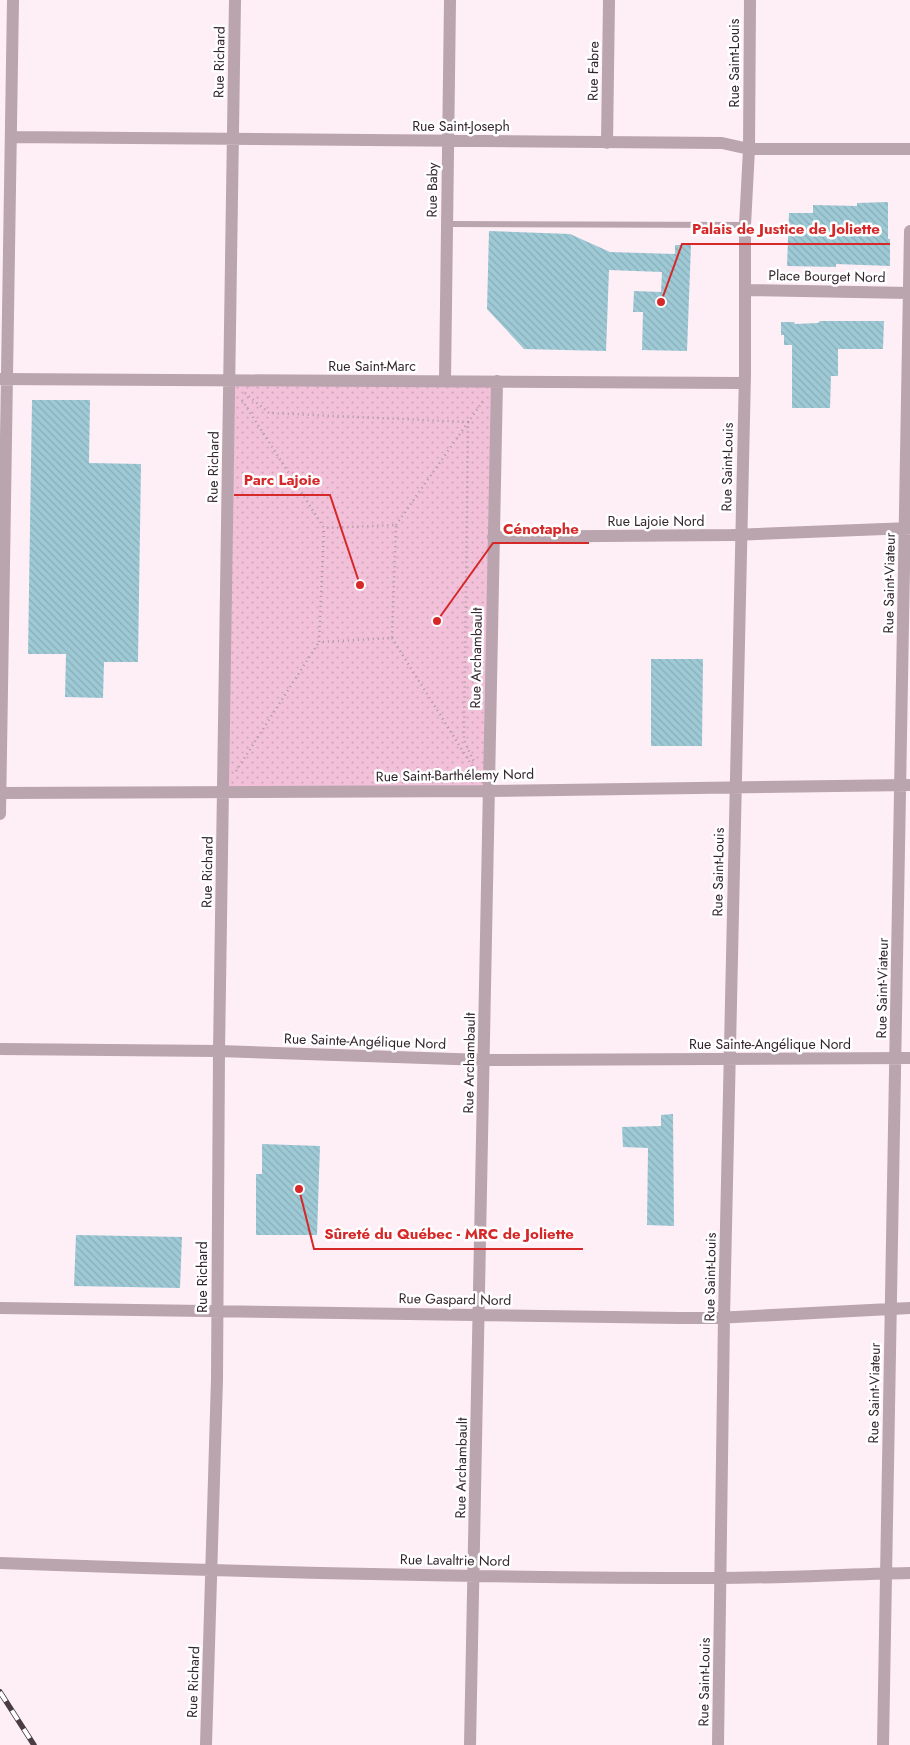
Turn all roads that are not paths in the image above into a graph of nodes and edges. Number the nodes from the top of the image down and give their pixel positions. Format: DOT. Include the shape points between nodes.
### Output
graph roads {
  1 [pos="13,0"];
  2 [pos="235,0"];
  3 [pos="450,0"];
  4 [pos="610,0"];
  5 [pos="750,0"];
  6 [pos="11,137"];
  7 [pos="232,138"];
  8 [pos="448,141"];
  9 [pos="608,143"];
  10 [pos="910,149"];
  11 [pos="749,150"];
  12 [pos="447,224"];
  13 [pos="744,225"];
  14 [pos="910,232"];
  15 [pos="910,273"];
  16 [pos="745,290"];
  17 [pos="909,292"];
  18 [pos="909,338"];
  19 [pos="4,379"];
  20 [pos="228,380"];
  21 [pos="445,381"];
  22 [pos="497,381"];
  23 [pos="743,383"];
  24 [pos="907,528"];
  25 [pos="740,535"];
  26 [pos="493,537"];
  27 [pos="905,785"];
  28 [pos="735,788"];
  29 [pos="223,791"];
  30 [pos="487,791"];
  31 [pos="0,793"];
  32 [pos="0,814"];
  33 [pos="0,1049"];
  34 [pos="218,1051"];
  35 [pos="730,1058"];
  36 [pos="895,1058"];
  37 [pos="910,1058"];
  38 [pos="484,1060"];
  39 [pos="0,1308"];
  40 [pos="910,1308"];
  41 [pos="891,1309"];
  42 [pos="216,1310"];
  43 [pos="480,1314"];
  44 [pos="724,1317"];
  45 [pos="0,1563"];
  46 [pos="212,1571"];
  47 [pos="886,1573"];
  48 [pos="910,1573"];
  49 [pos="474,1576"];
  50 [pos="720,1578"];
  51 [pos="206,1745"];
  52 [pos="470,1745"];
  53 [pos="718,1745"];
  54 [pos="883,1745"];
  1 -- 6 [label="street"];
  2 -- 7 [label="street, Rue Richard"];
  3 -- 8 [label="street, Rue Baby"];
  4 -- 9 [label="street, Rue Fabre"];
  5 -- 11 [label="street, Rue Saint-Louis"];
  6 -- 7 [label="street, Rue Saint-Joseph"];
  6 -- 19 [label="street"];
  7 -- 8 [label="street, Rue Saint-Joseph"];
  7 -- 20 [label="street, Rue Richard"];
  8 -- 9 [label="street, Rue Saint-Joseph"];
  8 -- 12 [label="street, Rue Baby"];
  9 -- 11 [label="street, Rue Saint-Joseph" via="722,144"];
  10 -- 11 [label="street, Rue Saint-Joseph"];
  11 -- 13 [label="street, Rue Saint-Louis"];
  12 -- 13 [label="lane"];
  12 -- 21 [label="street, Rue Baby"];
  13 -- 16 [label="street, Rue Saint-Louis"];
  14 -- 15 [label="street, Rue Saint-Viateur"];
  15 -- 17 [label="street, Rue Saint-Viateur"];
  16 -- 17 [label="street, Place Bourget Nord"];
  16 -- 23 [label="street, Rue Saint-Louis"];
  17 -- 18 [label="street, Rue Saint-Viateur"];
  18 -- 24 [label="street, Rue Saint-Viateur"];
  19 -- 20 [label="street, Rue Saint-Marc"];
  19 -- 31 [label="street"];
  20 -- 21 [label="street, Rue Saint-Marc"];
  20 -- 29 [label="street, Rue Richard"];
  21 -- 22 [label="street, Rue Saint-Marc"];
  22 -- 23 [label="street, Rue Saint-Marc"];
  22 -- 26 [label="street, Rue Archambault"];
  23 -- 25 [label="street, Rue Saint-Louis"];
  24 -- 25 [label="street, Rue Lajoie Nord"];
  24 -- 27 [label="street, Rue Saint-Viateur"];
  25 -- 26 [label="street, Rue Lajoie Nord"];
  25 -- 28 [label="street, Rue Saint-Louis"];
  26 -- 30 [label="street, Rue Archambault"];
  27 -- 28 [label="street, Rue Saint-Barthélemy Nord"];
  27 -- 36 [label="street, Rue Saint-Viateur"];
  28 -- 30 [label="street, Rue Saint-Barthélemy Nord"];
  28 -- 35 [label="street, Rue Saint-Louis"];
  29 -- 30 [label="street, Rue Saint-Barthélemy Nord"];
  29 -- 31 [label="street, Rue Saint-Barthélemy Nord"];
  29 -- 34 [label="street, Rue Richard"];
  30 -- 38 [label="street, Rue Archambault"];
  31 -- 32 [label="street"];
  33 -- 34 [label="street, Rue Sainte-Angélique Nord"];
  34 -- 38 [label="street, Rue Sainte-Angélique Nord"];
  34 -- 42 [label="street, Rue Richard"];
  35 -- 36 [label="street, Rue Sainte-Angélique Nord"];
  35 -- 38 [label="street, Rue Sainte-Angélique Nord"];
  35 -- 44 [label="street, Rue Saint-Louis"];
  36 -- 37 [label="street, Rue Sainte-Angélique Nord"];
  36 -- 41 [label="street, Rue Saint-Viateur"];
  38 -- 43 [label="street, Rue Archambault"];
  39 -- 42 [label="street, Rue Gaspard Nord"];
  40 -- 41 [label="street, Rue Gaspard Nord"];
  41 -- 44 [label="street, Rue Gaspard Nord"];
  41 -- 47 [label="street, Rue Saint-Viateur"];
  42 -- 43 [label="street, Rue Gaspard Nord"];
  42 -- 46 [label="street, Rue Richard"];
  43 -- 44 [label="street, Rue Gaspard Nord"];
  43 -- 49 [label="street, Rue Archambault"];
  44 -- 50 [label="street, Rue Saint-Louis"];
  45 -- 46 [label="street, Rue Lavaltrie Nord"];
  46 -- 49 [label="street, Rue Lavaltrie Nord"];
  46 -- 51 [label="street, Rue Richard"];
  47 -- 48 [label="street, Rue Lavaltrie Nord"];
  47 -- 50 [label="street, Rue Lavaltrie Nord"];
  47 -- 54 [label="street, Rue Saint-Viateur"];
  49 -- 50 [label="street, Rue Lavaltrie Nord"];
  49 -- 52 [label="street, Rue Archambault"];
  50 -- 53 [label="street, Rue Saint-Louis"];
}
